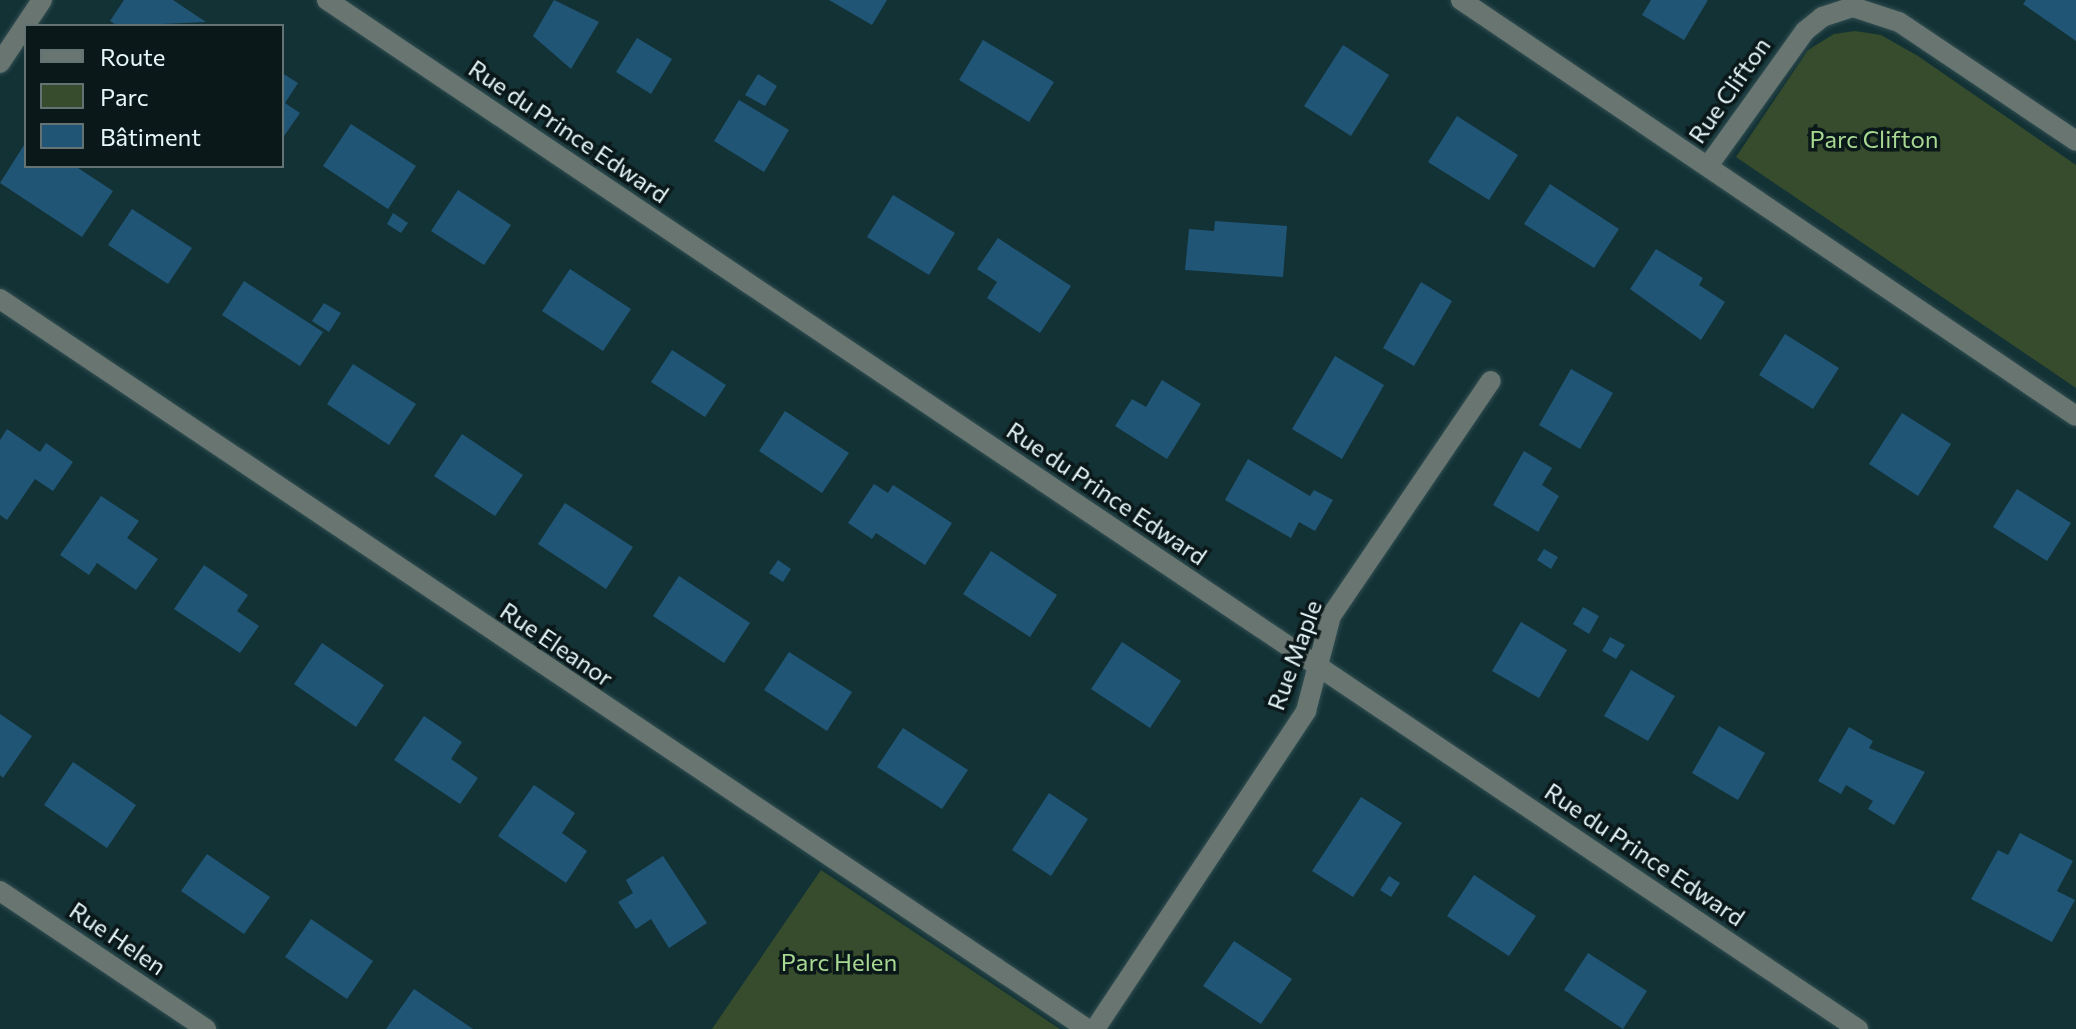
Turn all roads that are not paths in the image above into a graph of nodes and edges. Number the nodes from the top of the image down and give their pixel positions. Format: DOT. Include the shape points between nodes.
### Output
graph roads {
  1 [pos="42,0"];
  2 [pos="327,0"];
  3 [pos="1461,0"];
  4 [pos="26,24"];
  5 [pos="24,27"];
  6 [pos="0,63"];
  7 [pos="2076,141"];
  8 [pos="1708,166"];
  9 [pos="0,299"];
  10 [pos="1491,381"];
  11 [pos="2076,416"];
  12 [pos="1318,666"];
  13 [pos="0,891"];
  14 [pos="206,1029"];
  15 [pos="1087,1029"];
  16 [pos="1095,1029"];
  17 [pos="1858,1029"];
  1 -- 4 [label="street"];
  2 -- 12 [label="street, Rue du Prince Edward"];
  3 -- 8 [label="street, Rue Clifton"];
  5 -- 6 [label="street"];
  7 -- 8 [label="street, Rue Clifton" via="1899,22 1853,7 1822,17 1805,31"];
  8 -- 11 [label="street, Rue Clifton"];
  9 -- 15 [label="street, Rue Eleanor"];
  10 -- 12 [label="street, Rue Maple" via="1331,616"];
  12 -- 16 [label="street, Rue Maple" via="1306,711"];
  12 -- 17 [label="street, Rue du Prince Edward"];
  13 -- 14 [label="street, Rue Helen"];
}
